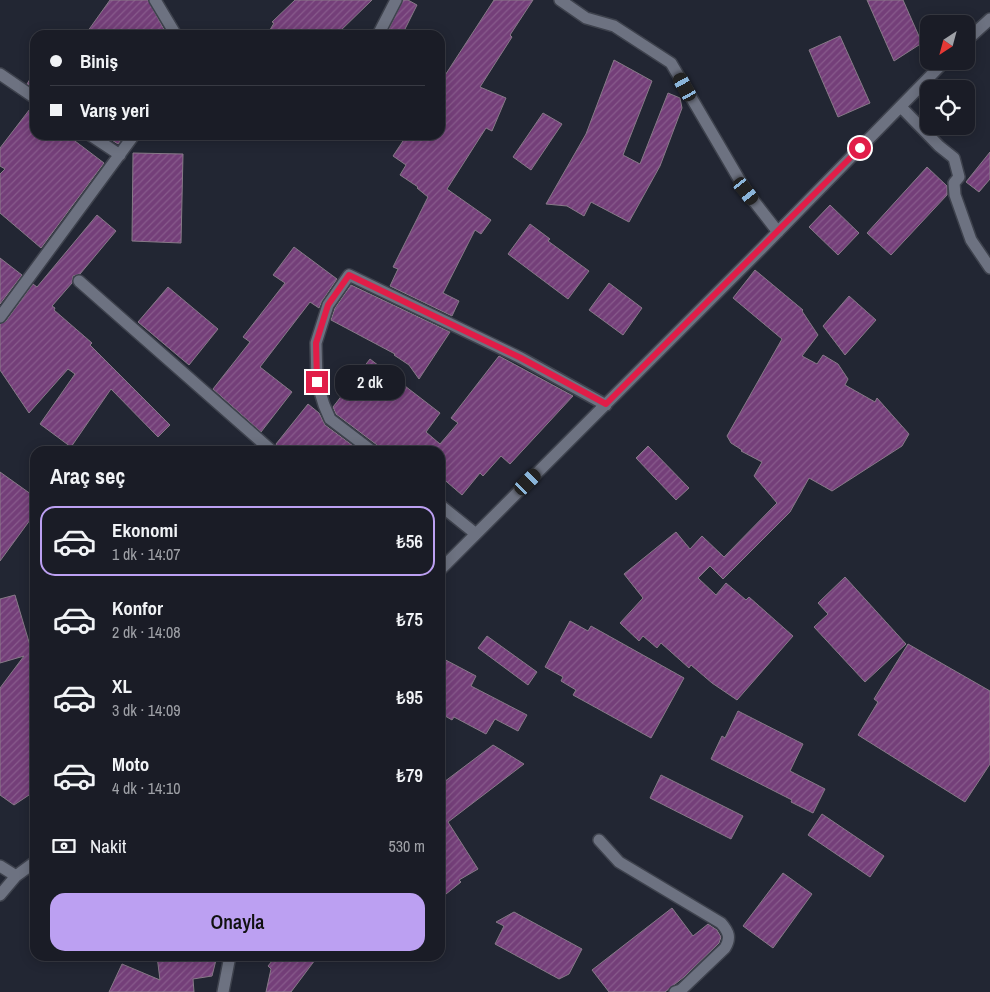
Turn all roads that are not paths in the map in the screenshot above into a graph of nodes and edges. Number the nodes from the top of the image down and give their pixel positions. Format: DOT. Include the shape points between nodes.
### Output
graph roads {
  1 [pos="155,0"];
  2 [pos="396,0"];
  3 [pos="560,0"];
  4 [pos="990,19"];
  5 [pos="173,30"];
  6 [pos="381,30"];
  7 [pos="975,33"];
  8 [pos="936,70"];
  9 [pos="0,74"];
  10 [pos="30,95"];
  11 [pos="901,107"];
  12 [pos="98,140"];
  13 [pos="130,140"];
  14 [pos="120,155"];
  15 [pos="778,232"];
  16 [pos="990,268"];
  17 [pos="79,281"];
  18 [pos="0,317"];
  19 [pos="606,404"];
  20 [pos="266,446"];
  21 [pos="366,446"];
  22 [pos="445,509"];
  23 [pos="476,534"];
  24 [pos="445,565"];
  25 [pos="599,840"];
  26 [pos="0,866"];
  27 [pos="30,866"];
  28 [pos="16,876"];
  29 [pos="0,894"];
  30 [pos="229,961"];
  31 [pos="223,992"];
  32 [pos="674,992"];
  1 -- 5 [label="street"];
  2 -- 6 [label="street"];
  3 -- 15 [label="street" via="586,18 614,26 671,63 746,191"];
  4 -- 7 [label="street"];
  8 -- 11 [label="street"];
  9 -- 10 [label="street"];
  11 -- 15 [label="street"];
  11 -- 16 [label="street" via="954,158 959,176 954,183 955,195 971,240"];
  12 -- 14 [label="street"];
  13 -- 14 [label="street"];
  14 -- 18 [label="street"];
  15 -- 19 [label="street"];
  17 -- 20 [label="street"];
  19 -- 21 [label="street" via="521,358 349,275 328,305 316,343 317,382 330,418"];
  19 -- 23 [label="street"];
  22 -- 23 [label="street"];
  23 -- 24 [label="street"];
  25 -- 32 [label="street" via="619,862 728,930 729,941 725,948 681,990"];
  26 -- 28 [label="street"];
  27 -- 28 [label="street"];
  28 -- 29 [label="street"];
  30 -- 31 [label="street"];
}
